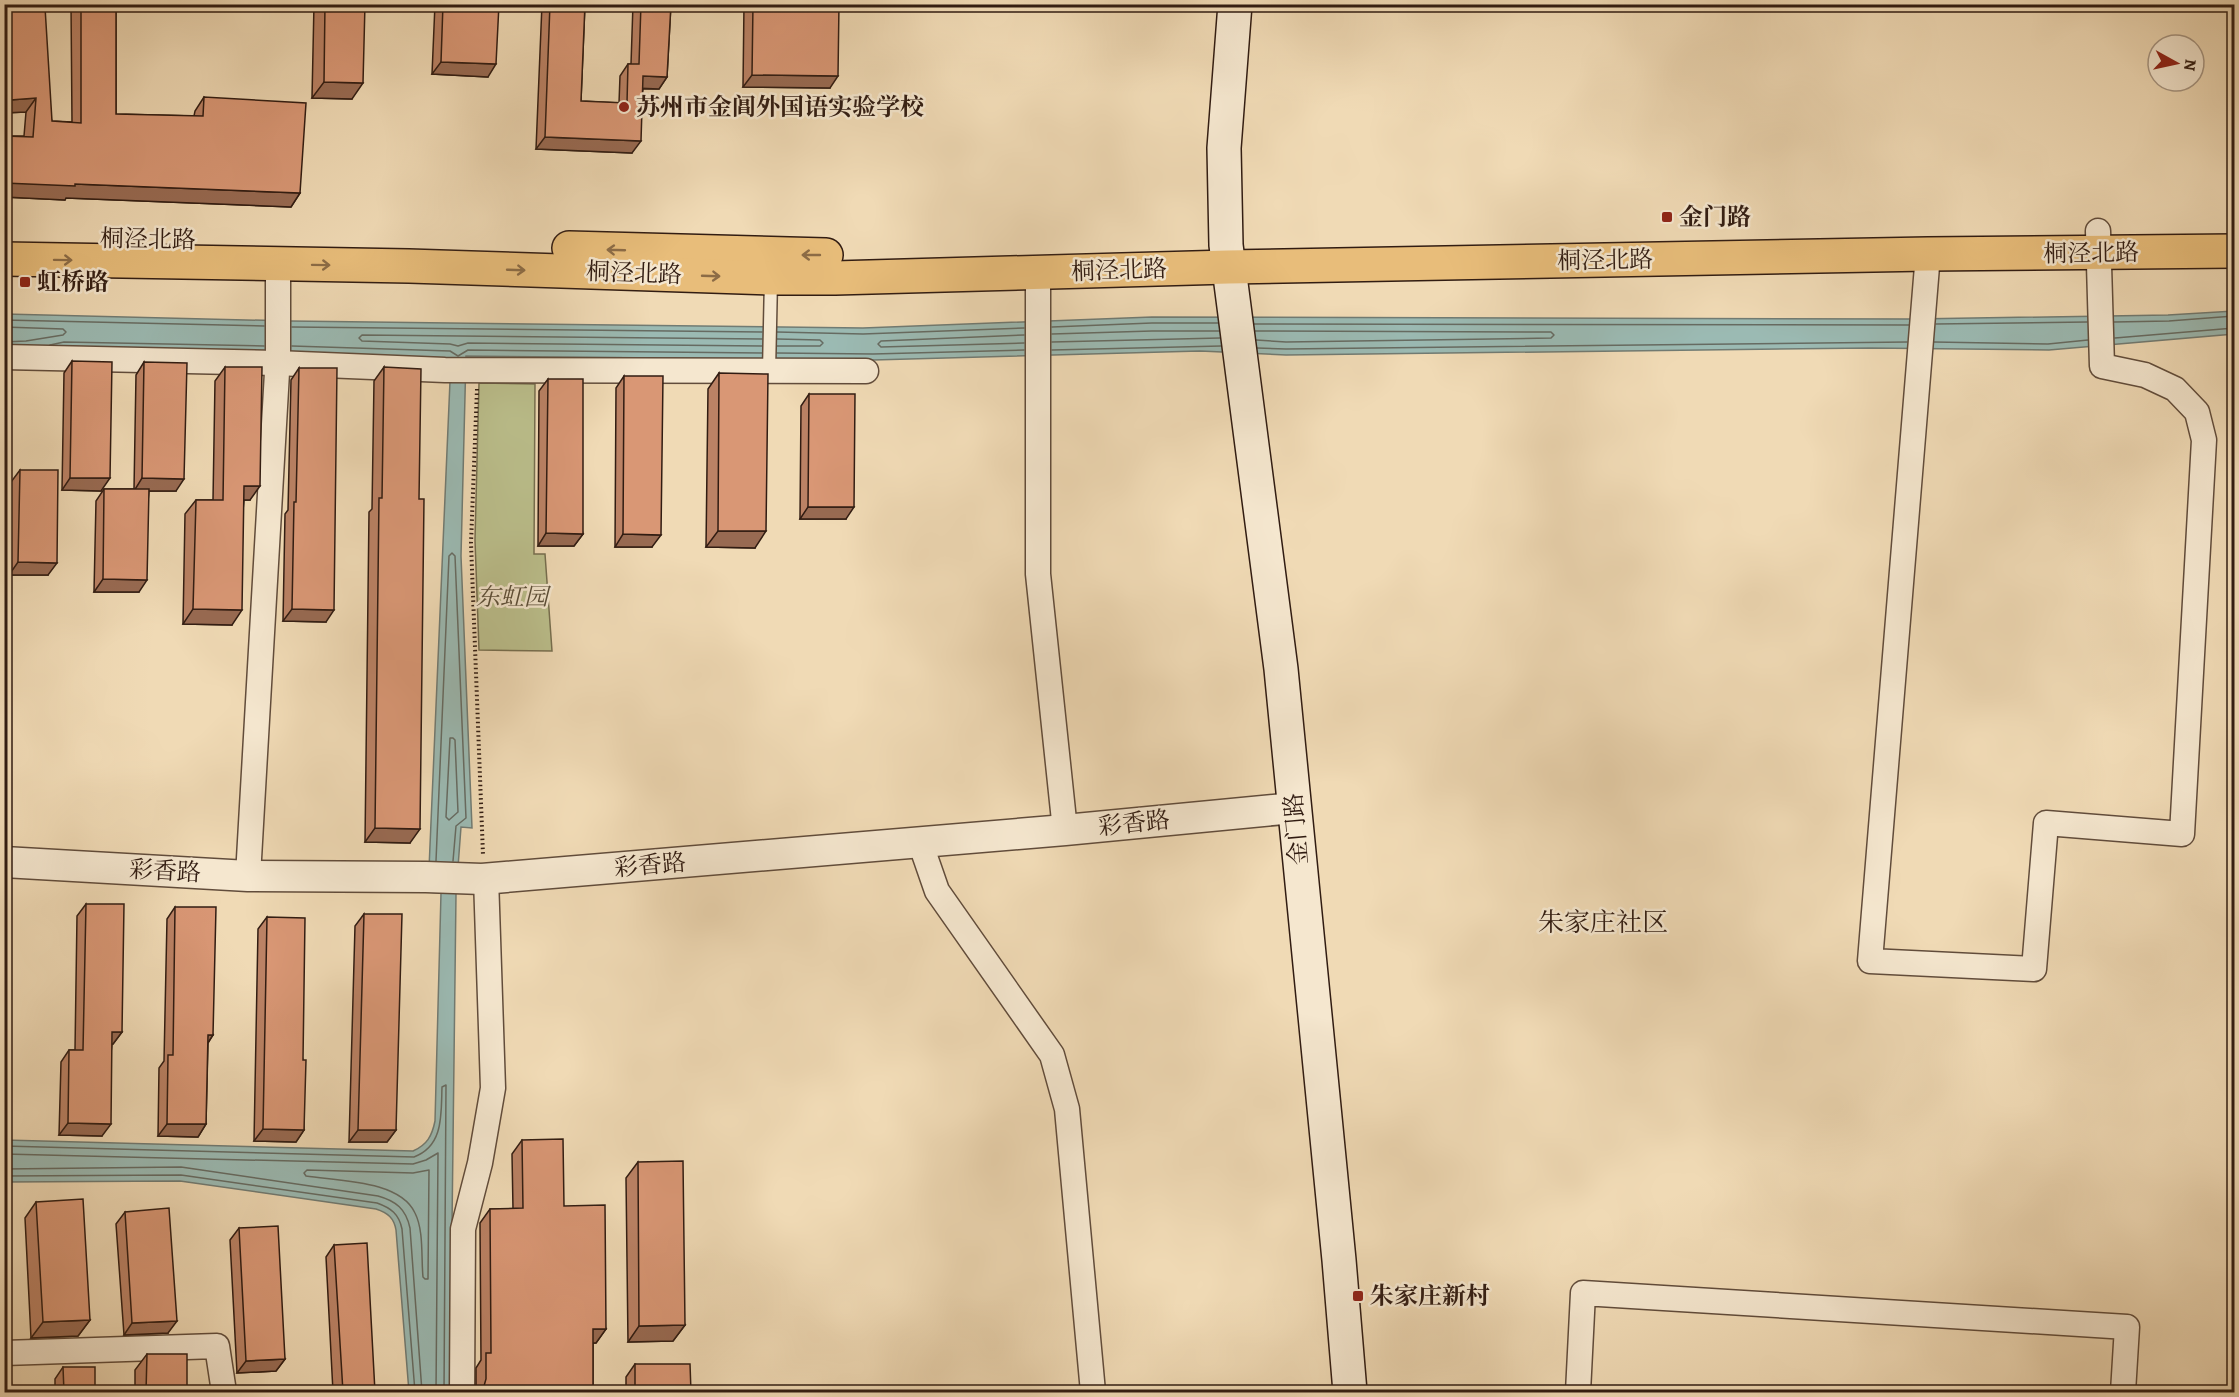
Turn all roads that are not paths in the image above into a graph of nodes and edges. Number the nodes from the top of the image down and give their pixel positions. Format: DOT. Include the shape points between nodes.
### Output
graph roads {
  1 [pos="1235,4"];
  2 [pos="1254,4"];
  3 [pos="2235,229"];
  4 [pos="4,236"];
  5 [pos="2099,242"];
  6 [pos="2235,251"];
  7 [pos="1232,252"];
  8 [pos="1928,254"];
  9 [pos="4,259"];
  10 [pos="278,264"];
  11 [pos="1038,272"];
  12 [pos="771,278"];
  13 [pos="4,357"];
  14 [pos="277,359"];
  15 [pos="769,367"];
  16 [pos="867,371"];
  17 [pos="1294,808"];
  18 [pos="1065,830"];
  19 [pos="920,842"];
  20 [pos="4,862"];
  21 [pos="248,876"];
  22 [pos="484,879"];
  23 [pos="4,1353"];
  24 [pos="224,1392"];
  25 [pos="462,1392"];
  26 [pos="1093,1392"];
  27 [pos="1350,1392"];
  28 [pos="1578,1392"];
  29 [pos="2123,1392"];
  1 -- 7 [label="main road, 金门路" via="1224,148 1224,199"];
  2 -- 7 [label="main road, 金门路"];
  3 -- 5 [label="main road, 桐泾北路"];
  7 -- 4 [label="main road, 桐泾北路, one-way" via="825,255"];
  5 -- 6 [label="main road, 桐泾北路"];
  5 -- 7 [label="main road, 桐泾北路"];
  5 -- 8 [label="main road, 桐泾北路"];
  5 -- 8 [label="street" via="2102,366 2145,375 2175,389 2197,412 2204,440 2181,834 2046,823 2034,969 1870,961"];
  7 -- 8 [label="main road, 桐泾北路"];
  7 -- 11 [label="main road, 桐泾北路"];
  7 -- 17 [label="main road, 金门路" via="1234,300 1281,669"];
  9 -- 10 [label="main road, 桐泾北路, one-way"];
  10 -- 12 [label="main road, 桐泾北路, one-way"];
  10 -- 14 [label="street"];
  11 -- 12 [label="main road, 桐泾北路"];
  11 -- 18 [label="street" via="1038,574"];
  12 -- 15 [label="lane"];
  13 -- 14 [label="street"];
  14 -- 15 [label="street" via="445,370"];
  14 -- 21 [label="street"];
  15 -- 16 [label="street"];
  17 -- 18 [label="street, 彩香路"];
  17 -- 27 [label="main road, 金门路"];
  18 -- 19 [label="street, 彩香路"];
  19 -- 22 [label="street, 彩香路"];
  19 -- 26 [label="street" via="937,891 1052,1055 1068,1109"];
  20 -- 21 [label="street, 彩香路"];
  21 -- 22 [label="street, 彩香路"];
  22 -- 25 [label="street" via="492,1088 480,1163 463,1229"];
  23 -- 24 [label="street" via="217,1346"];
  28 -- 29 [label="street" via="1583,1293 2127,1327"];
}
